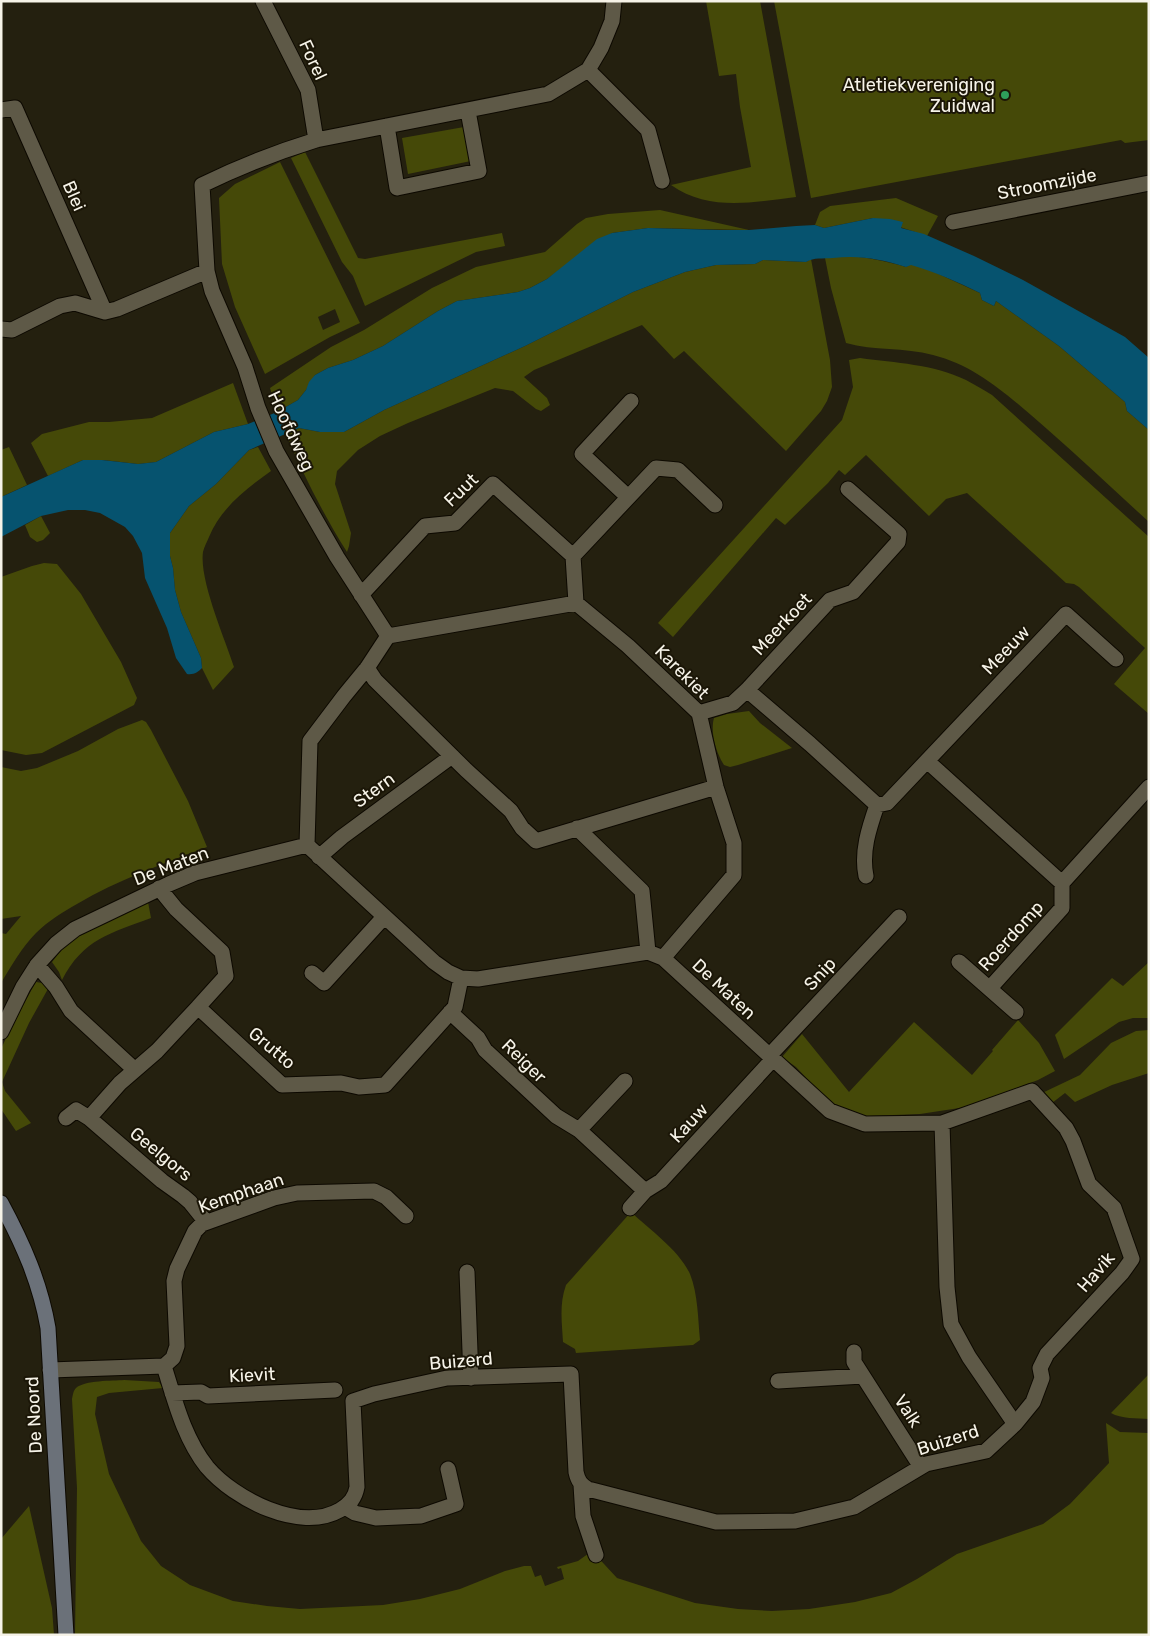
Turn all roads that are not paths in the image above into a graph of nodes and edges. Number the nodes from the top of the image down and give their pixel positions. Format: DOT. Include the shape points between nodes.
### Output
graph roads {
  1 [pos="263,1"];
  2 [pos="614,1"];
  3 [pos="588,70"];
  4 [pos="1,110"];
  5 [pos="468,111"];
  6 [pos="387,126"];
  7 [pos="316,140"];
  8 [pos="662,181"];
  9 [pos="1149,183"];
  10 [pos="953,222"];
  11 [pos="207,271"];
  12 [pos="105,312"];
  13 [pos="1,329"];
  14 [pos="631,401"];
  15 [pos="848,489"];
  16 [pos="628,497"];
  17 [pos="715,505"];
  18 [pos="574,556"];
  19 [pos="361,595"];
  20 [pos="576,603"];
  21 [pos="388,636"];
  22 [pos="1116,659"];
  23 [pos="367,668"];
  24 [pos="747,690"];
  25 [pos="699,714"];
  26 [pos="452,756"];
  27 [pos="927,761"];
  28 [pos="716,787"];
  29 [pos="1149,787"];
  30 [pos="877,805"];
  31 [pos="577,828"];
  32 [pos="307,846"];
  33 [pos="319,857"];
  34 [pos="866,876"];
  35 [pos="1062,882"];
  36 [pos="159,888"];
  37 [pos="384,917"];
  38 [pos="898,917"];
  39 [pos="648,952"];
  40 [pos="663,958"];
  41 [pos="959,962"];
  42 [pos="37,965"];
  43 [pos="312,973"];
  44 [pos="461,978"];
  45 [pos="990,988"];
  46 [pos="198,1007"];
  47 [pos="450,1012"];
  48 [pos="1016,1012"];
  49 [pos="1,1032"];
  50 [pos="771,1058"];
  51 [pos="135,1070"];
  52 [pos="625,1081"];
  53 [pos="1032,1091"];
  54 [pos="66,1118"];
  55 [pos="89,1118"];
  56 [pos="942,1123"];
  57 [pos="579,1130"];
  58 [pos="645,1191"];
  59 [pos="1,1202"];
  60 [pos="630,1208"];
  61 [pos="406,1216"];
  62 [pos="206,1222"];
  63 [pos="467,1272"];
  64 [pos="854,1352"];
  65 [pos="164,1366"];
  66 [pos="50,1370"];
  67 [pos="864,1376"];
  68 [pos="471,1378"];
  69 [pos="778,1381"];
  70 [pos="335,1390"];
  71 [pos="172,1393"];
  72 [pos="1014,1424"];
  73 [pos="921,1467"];
  74 [pos="448,1468"];
  75 [pos="581,1485"];
  76 [pos="345,1507"];
  77 [pos="596,1555"];
  78 [pos="66,1635"];
  1 -- 7 [label="street, Forel" via="308,90"];
  2 -- 3 [label="street" via="612,21"];
  3 -- 5 [label="street, Hoofdweg" via="548,94"];
  3 -- 8 [label="street" via="648,130"];
  4 -- 12 [label="street, Blei" via="15,108"];
  5 -- 6 [label="street, Hoofdweg"];
  5 -- 6 [label="street" via="479,171 397,188"];
  6 -- 7 [label="street, Hoofdweg"];
  7 -- 11 [label="street, Hoofdweg" via="280,151 202,185"];
  9 -- 10 [label="street, Stroomzijde"];
  11 -- 12 [label="street"];
  11 -- 19 [label="street, Hoofdweg" via="276,451"];
  12 -- 13 [label="street" via="75,303 60,306 12,330"];
  14 -- 16 [label="street" via="582,454"];
  15 -- 24 [label="street, Meerkoet" via="899,534 898,542 853,592 830,600"];
  16 -- 17 [label="street" via="656,468 678,470"];
  16 -- 18 [label="street"];
  18 -- 19 [label="street, Fuut" via="493,484 455,523 425,526"];
  18 -- 20 [label="street"];
  19 -- 21 [label="street, Hoofdweg"];
  20 -- 21 [label="street"];
  20 -- 25 [label="street, Karekiet" via="628,646"];
  21 -- 23 [label="street"];
  22 -- 27 [label="street, Meeuw" via="1066,614"];
  23 -- 26 [label="street" via="375,680"];
  23 -- 32 [label="street" via="310,741"];
  24 -- 25 [label="street, Meerkoet" via="733,703"];
  24 -- 30 [label="street"];
  25 -- 28 [label="street, Karekiet"];
  26 -- 31 [label="street" via="511,811 536,841"];
  26 -- 33 [label="street, Stern"];
  27 -- 30 [label="street, Meeuw" via="888,803"];
  27 -- 35 [label="street"];
  28 -- 31 [label="street"];
  28 -- 40 [label="street, Karekiet" via="734,843 734,875"];
  29 -- 35 [label="street"];
  30 -- 34 [label="street" via="867,835"];
  31 -- 39 [label="street" via="642,891"];
  32 -- 33 [label="street"];
  32 -- 36 [label="street, De Maten" via="195,873"];
  33 -- 37 [label="street"];
  35 -- 45 [label="street, Roerdomp" via="1062,908"];
  36 -- 42 [label="street, De Maten" via="75,929"];
  36 -- 46 [label="street" via="176,909 222,952 226,976"];
  37 -- 43 [label="street" via="324,983"];
  37 -- 44 [label="street" via="442,968"];
  38 -- 50 [label="street, Snip"];
  39 -- 40 [label="street, De Maten"];
  39 -- 44 [label="street" via="496,977"];
  40 -- 50 [label="street, De Maten"];
  41 -- 45 [label="street"];
  42 -- 49 [label="street, De Maten"];
  42 -- 51 [label="street" via="71,1011"];
  44 -- 47 [label="street, Grutto" via="455,1007"];
  45 -- 48 [label="street, Roerdomp"];
  46 -- 47 [label="street, Grutto" via="282,1085 341,1083 359,1087 385,1085"];
  46 -- 51 [label="street"];
  47 -- 57 [label="street, Reiger" via="478,1038 485,1050 556,1116"];
  50 -- 56 [label="street, De Maten" via="830,1111 865,1124"];
  50 -- 58 [label="street, Kauw" via="661,1181"];
  51 -- 55 [label="street"];
  52 -- 57 [label="street"];
  53 -- 56 [label="street, De Maten"];
  53 -- 72 [label="street, Havik" via="1066,1128 1089,1184 1114,1208 1132,1259 1047,1354 1040,1368 1042,1378 1034,1402"];
  54 -- 55 [label="street" via="76,1110"];
  55 -- 62 [label="street, Geelgors" via="190,1202"];
  56 -- 72 [label="street" via="951,1324"];
  57 -- 58 [label="street, Reiger"];
  58 -- 60 [label="street, Kauw"];
  59 -- 66 [label="street, De Noord" via="34,1270 48,1328"];
  61 -- 62 [label="street, Kemphaan" via="379,1193 348,1191 282,1195"];
  62 -- 65 [label="street, Kemphaan" via="195,1231 177,1269 174,1281 177,1346 173,1358"];
  63 -- 68 [label="street"];
  64 -- 67 [label="street, Valk" via="854,1362"];
  65 -- 66 [label="street"];
  65 -- 71 [label="street"];
  66 -- 78 [label="street, De Noord"];
  67 -- 69 [label="street"];
  67 -- 73 [label="street, Valk"];
  68 -- 75 [label="street, Buizerd" via="571,1374 576,1472"];
  68 -- 76 [label="street, Buizerd" via="437,1380 353,1402 356,1487 354,1498"];
  70 -- 71 [label="street, Kievit" via="208,1396 201,1392"];
  71 -- 76 [label="street" via="195,1451 209,1469 236,1492 259,1505 293,1516 329,1516"];
  72 -- 73 [label="street, Buizerd" via="986,1451"];
  73 -- 75 [label="street, Buizerd" via="854,1507 789,1522 716,1522"];
  74 -- 76 [label="street" via="456,1504 421,1516 376,1518"];
  75 -- 77 [label="street, Buizerd" via="583,1516"];
}
